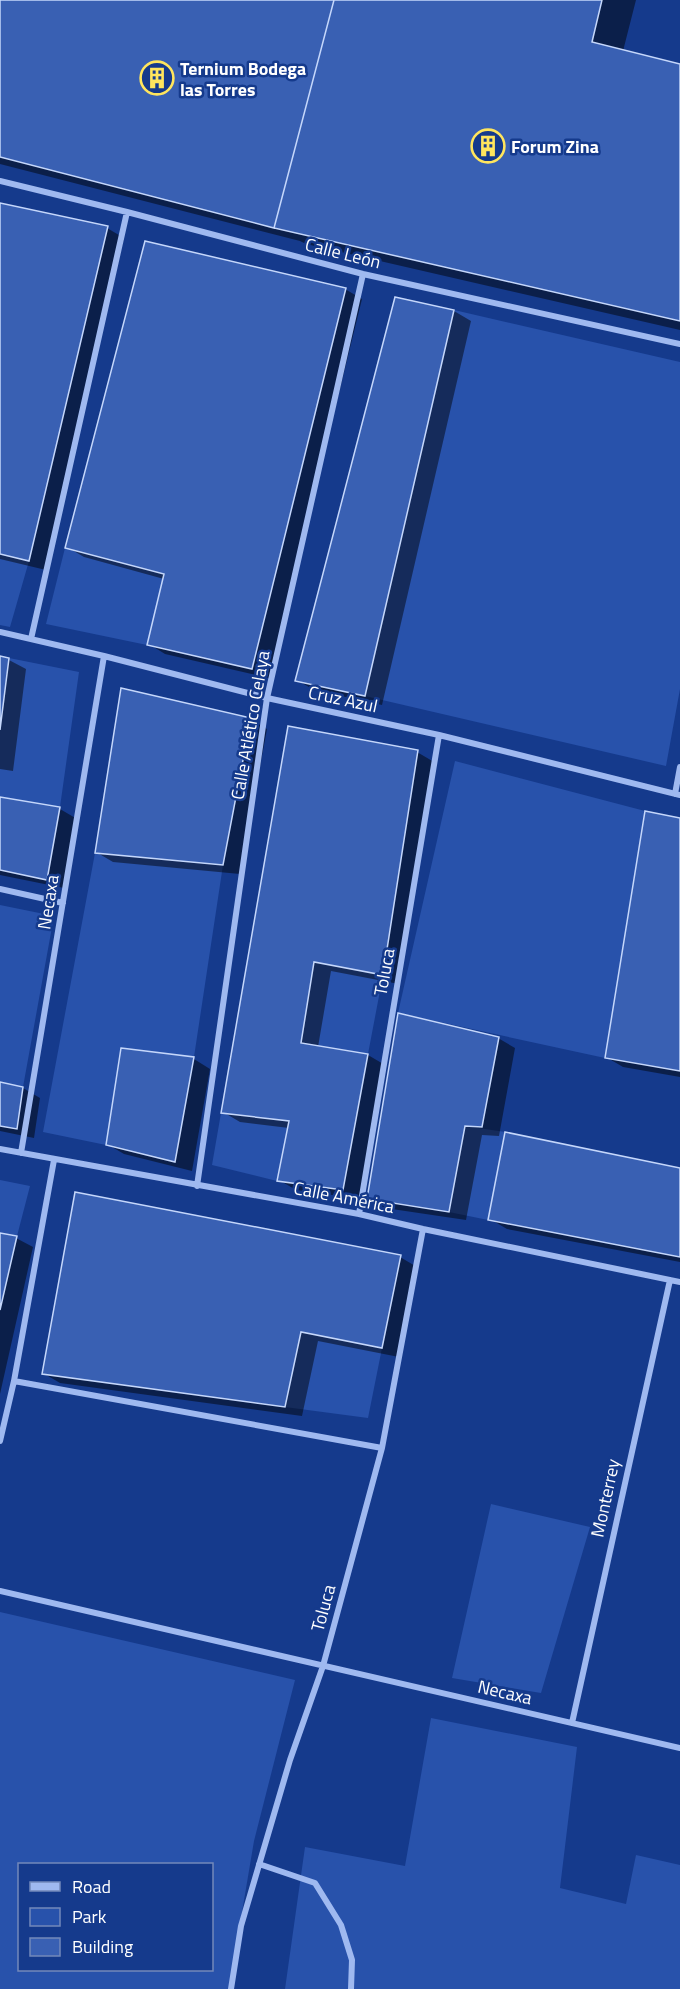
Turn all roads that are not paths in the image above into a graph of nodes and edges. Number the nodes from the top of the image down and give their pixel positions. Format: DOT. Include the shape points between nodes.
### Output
graph roads {
  1 [pos="0,182"];
  2 [pos="127,212"];
  3 [pos="363,274"];
  4 [pos="680,344"];
  5 [pos="0,632"];
  6 [pos="31,639"];
  7 [pos="104,656"];
  8 [pos="267,698"];
  9 [pos="439,735"];
  10 [pos="680,767"];
  11 [pos="677,795"];
  12 [pos="0,889"];
  13 [pos="63,903"];
  14 [pos="0,1149"];
  15 [pos="21,1153"];
  16 [pos="54,1160"];
  17 [pos="196,1186"];
  18 [pos="359,1214"];
  19 [pos="423,1229"];
  20 [pos="670,1280"];
  21 [pos="680,1282"];
  22 [pos="14,1381"];
  23 [pos="0,1441"];
  24 [pos="382,1448"];
  25 [pos="0,1591"];
  26 [pos="323,1666"];
  27 [pos="572,1723"];
  28 [pos="680,1748"];
  29 [pos="259,1864"];
  30 [pos="231,1989"];
  31 [pos="351,1989"];
  1 -- 2 [label="street, Calle León"];
  2 -- 3 [label="street, Calle León"];
  2 -- 6 [label="street"];
  3 -- 4 [label="street, Calle León"];
  3 -- 8 [label="street, Calle Atlético Celaya"];
  5 -- 6 [label="street, Cruz Azul"];
  6 -- 7 [label="street, Cruz Azul"];
  7 -- 8 [label="street, Cruz Azul"];
  7 -- 13 [label="street, Necaxa"];
  8 -- 9 [label="street, Cruz Azul"];
  8 -- 17 [label="street, Calle Atlético Celaya"];
  9 -- 11 [label="street, Cruz Azul"];
  9 -- 18 [label="street, Toluca"];
  10 -- 11 [label="street"];
  12 -- 13 [label="street"];
  13 -- 15 [label="street, Necaxa"];
  14 -- 15 [label="street, Calle América"];
  15 -- 16 [label="street, Calle América"];
  16 -- 17 [label="street, Calle América"];
  16 -- 22 [label="street"];
  17 -- 18 [label="street, Calle América"];
  18 -- 19 [label="street, Calle América"];
  19 -- 20 [label="street, Calle América"];
  19 -- 24 [label="street, Toluca"];
  20 -- 21 [label="street, Calle América"];
  20 -- 27 [label="street, Monterrey"];
  22 -- 23 [label="street"];
  22 -- 24 [label="street"];
  24 -- 26 [label="street, Toluca"];
  25 -- 26 [label="street, Necaxa"];
  26 -- 27 [label="street, Necaxa"];
  26 -- 29 [label="street, Toluca"];
  27 -- 28 [label="street, Necaxa"];
  29 -- 30 [label="street, Toluca" via="241,1926"];
  29 -- 31 [label="street" via="315,1883 341,1925 352,1960"];
}
